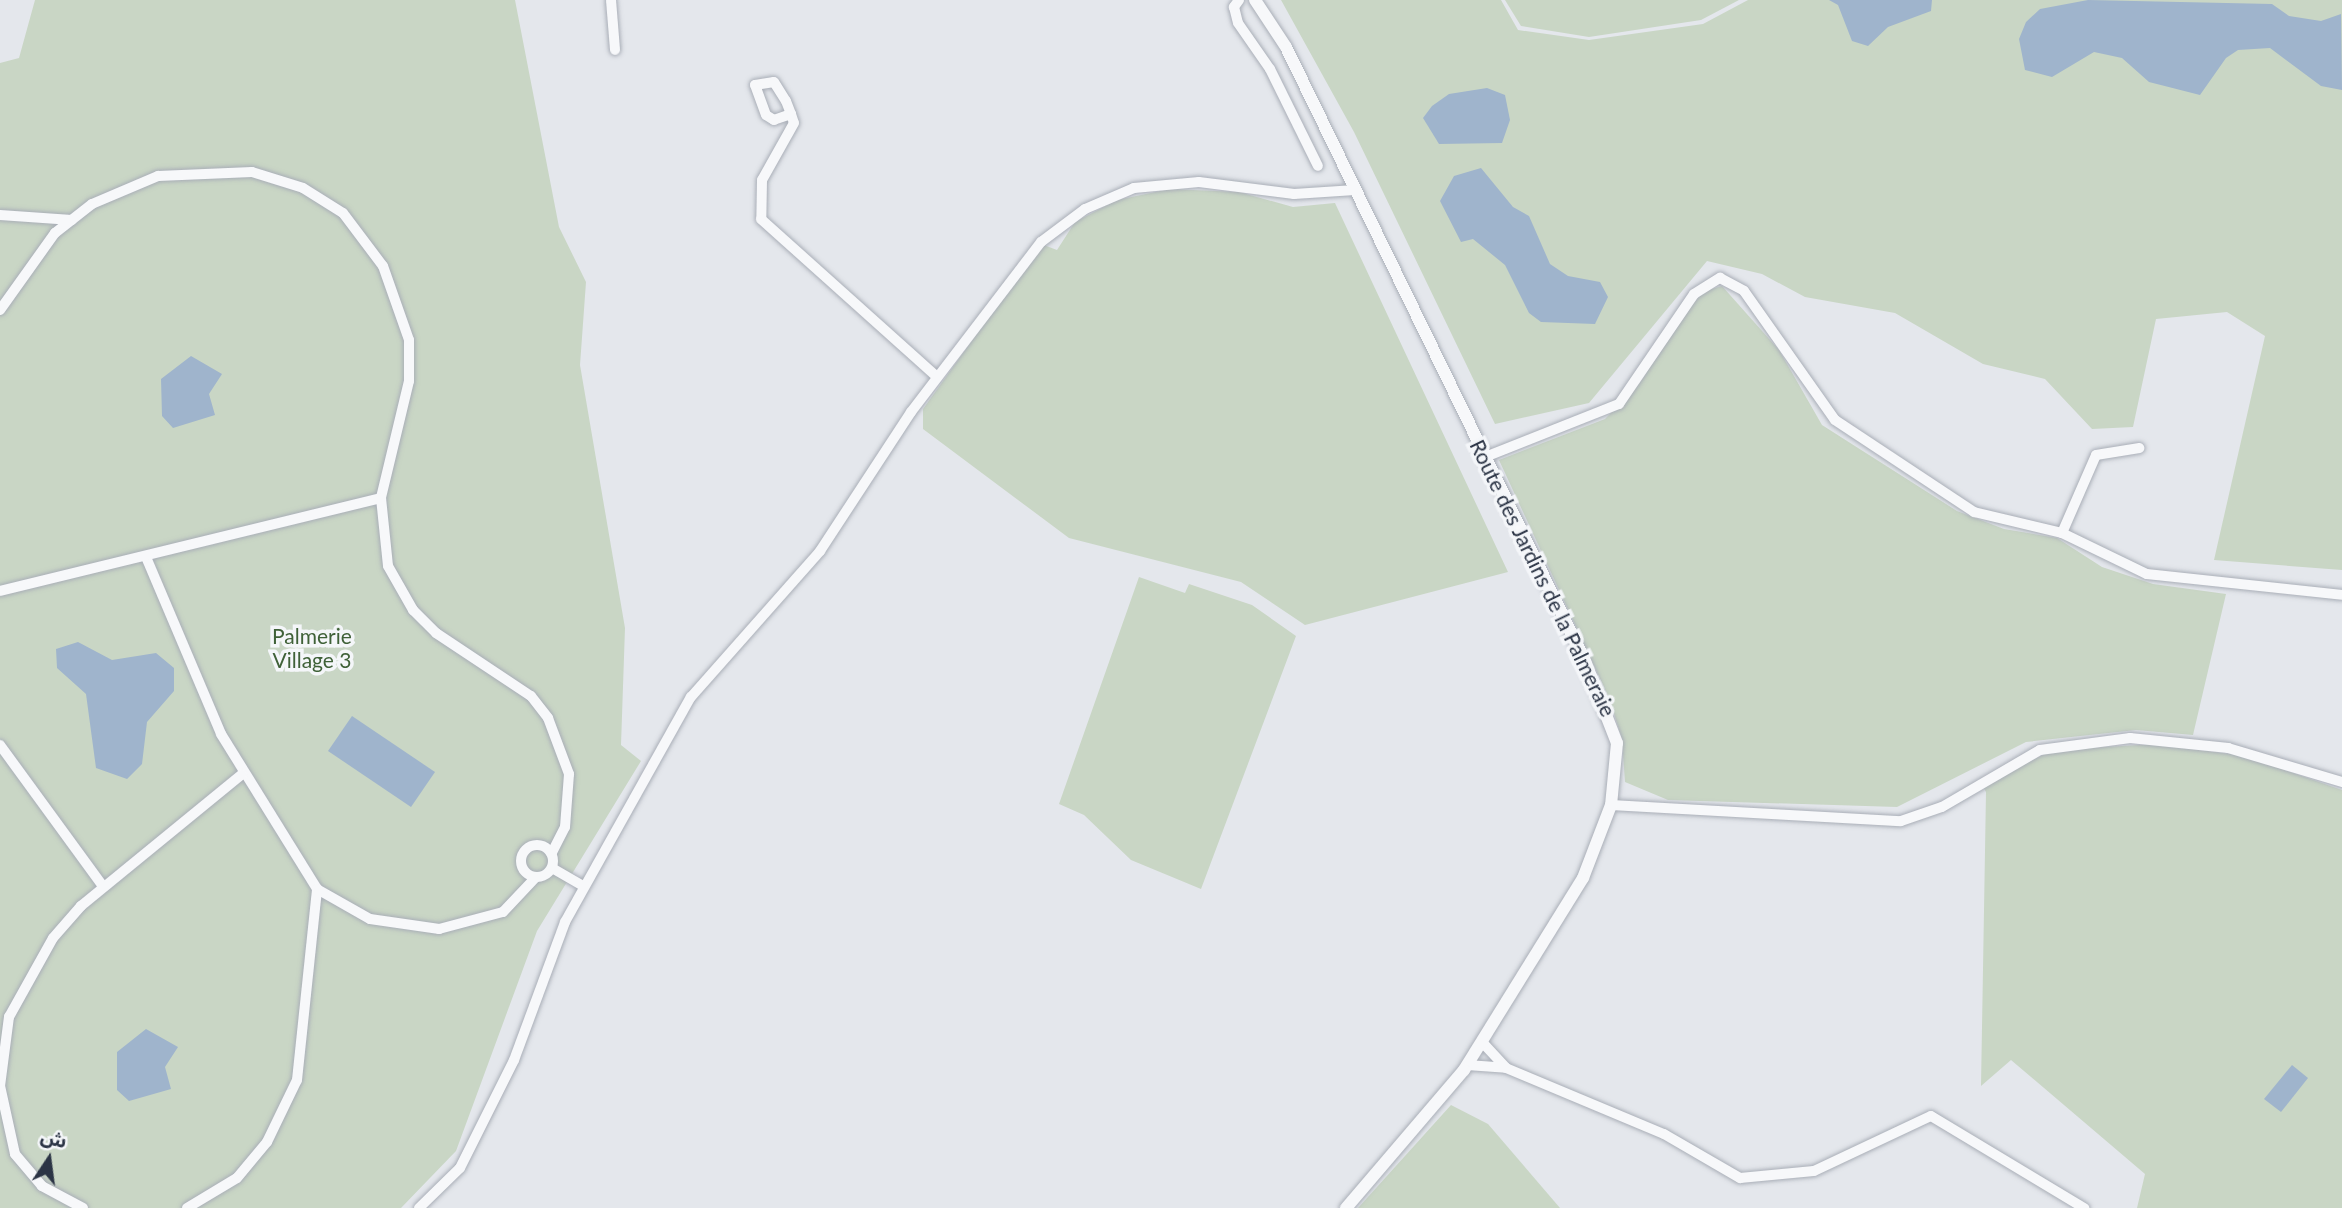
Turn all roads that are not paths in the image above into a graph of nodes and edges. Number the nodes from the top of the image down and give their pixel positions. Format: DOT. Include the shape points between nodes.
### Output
graph roads {
  1 [pos="611,0"];
  2 [pos="1239,0"];
  3 [pos="1255,0"];
  4 [pos="615,50"];
  5 [pos="791,114"];
  6 [pos="1318,166"];
  7 [pos="1355,190"];
  8 [pos="0,215"];
  9 [pos="72,220"];
  10 [pos="0,310"];
  11 [pos="936,376"];
  12 [pos="2139,448"];
  13 [pos="1485,457"];
  14 [pos="381,498"];
  15 [pos="2062,533"];
  16 [pos="146,557"];
  17 [pos="0,591"];
  18 [pos="2342,595"];
  19 [pos="0,746"];
  20 [pos="242,774"];
  21 [pos="2342,782"];
  22 [pos="1611,805"];
  23 [pos="551,853"];
  24 [pos="552,867"];
  25 [pos="536,877"];
  26 [pos="103,886"];
  27 [pos="583,886"];
  28 [pos="317,889"];
  29 [pos="1482,1042"];
  30 [pos="1467,1065"];
  31 [pos="1506,1068"];
  32 [pos="83,1208"];
  33 [pos="187,1208"];
  34 [pos="419,1208"];
  35 [pos="1346,1208"];
  36 [pos="2084,1208"];
  1 -- 4 [label="street"];
  2 -- 6 [label="street" via="1234,7 1238,23 1270,69"];
  3 -- 7 [label="street, Route des Jardins de la Palmeraie" via="1286,47"];
  5 -- 11 [label="street" via="791,135 762,180 761,219"];
  7 -- 11 [label="street" via="1294,194 1199,182 1111,197 1041,242"];
  7 -- 13 [label="street, Route des Jardins de la Palmeraie"];
  8 -- 9 [label="street"];
  9 -- 10 [label="street" via="30,264"];
  9 -- 14 [label="street" via="92,204 158,176 201,171 252,172 303,188 343,213 383,266 409,340 409,381"];
  11 -- 27 [label="street" via="820,551 691,697"];
  12 -- 15 [label="street" via="2096,455"];
  13 -- 15 [label="street" via="1619,404 1694,294 1720,278 1744,291 1844,427 1974,512"];
  13 -- 22 [label="street, Route des Jardins de la Palmeraie" via="1610,713 1617,743"];
  14 -- 16 [label="street"];
  14 -- 23 [label="street" via="388,566 413,610 436,633 531,696 562,744 570,805"];
  15 -- 18 [label="street" via="2147,574"];
  16 -- 17 [label="street"];
  16 -- 20 [label="street"];
  19 -- 26 [label="street"];
  20 -- 26 [label="street"];
  20 -- 28 [label="street"];
  21 -- 22 [label="street" via="2228,748 2130,738 2040,750 1942,807 1901,821"];
  22 -- 29 [label="street, Route des Jardins de la Palmeraie" via="1583,878"];
  23 -- 24 [label="street"];
  23 -- 25 [label="street" via="534,845 524,852 521,865"];
  24 -- 25 [label="street"];
  24 -- 27 [label="street"];
  25 -- 28 [label="street" via="503,912 439,929 370,919"];
  26 -- 32 [label="street" via="52,938 27,980 9,1017 2,1066 2,1112 15,1154 42,1186"];
  27 -- 34 [label="street" via="483,1125 460,1168"];
  28 -- 33 [label="street" via="297,1080 267,1142 236,1178"];
  29 -- 30 [label="street, Route des Jardins de la Palmeraie"];
  29 -- 31 [label="street"];
  30 -- 31 [label="street"];
  30 -- 35 [label="street, Route des Jardins de la Palmeraie"];
  31 -- 36 [label="street" via="1664,1134 1740,1178 1814,1171 1931,1116"];
}
